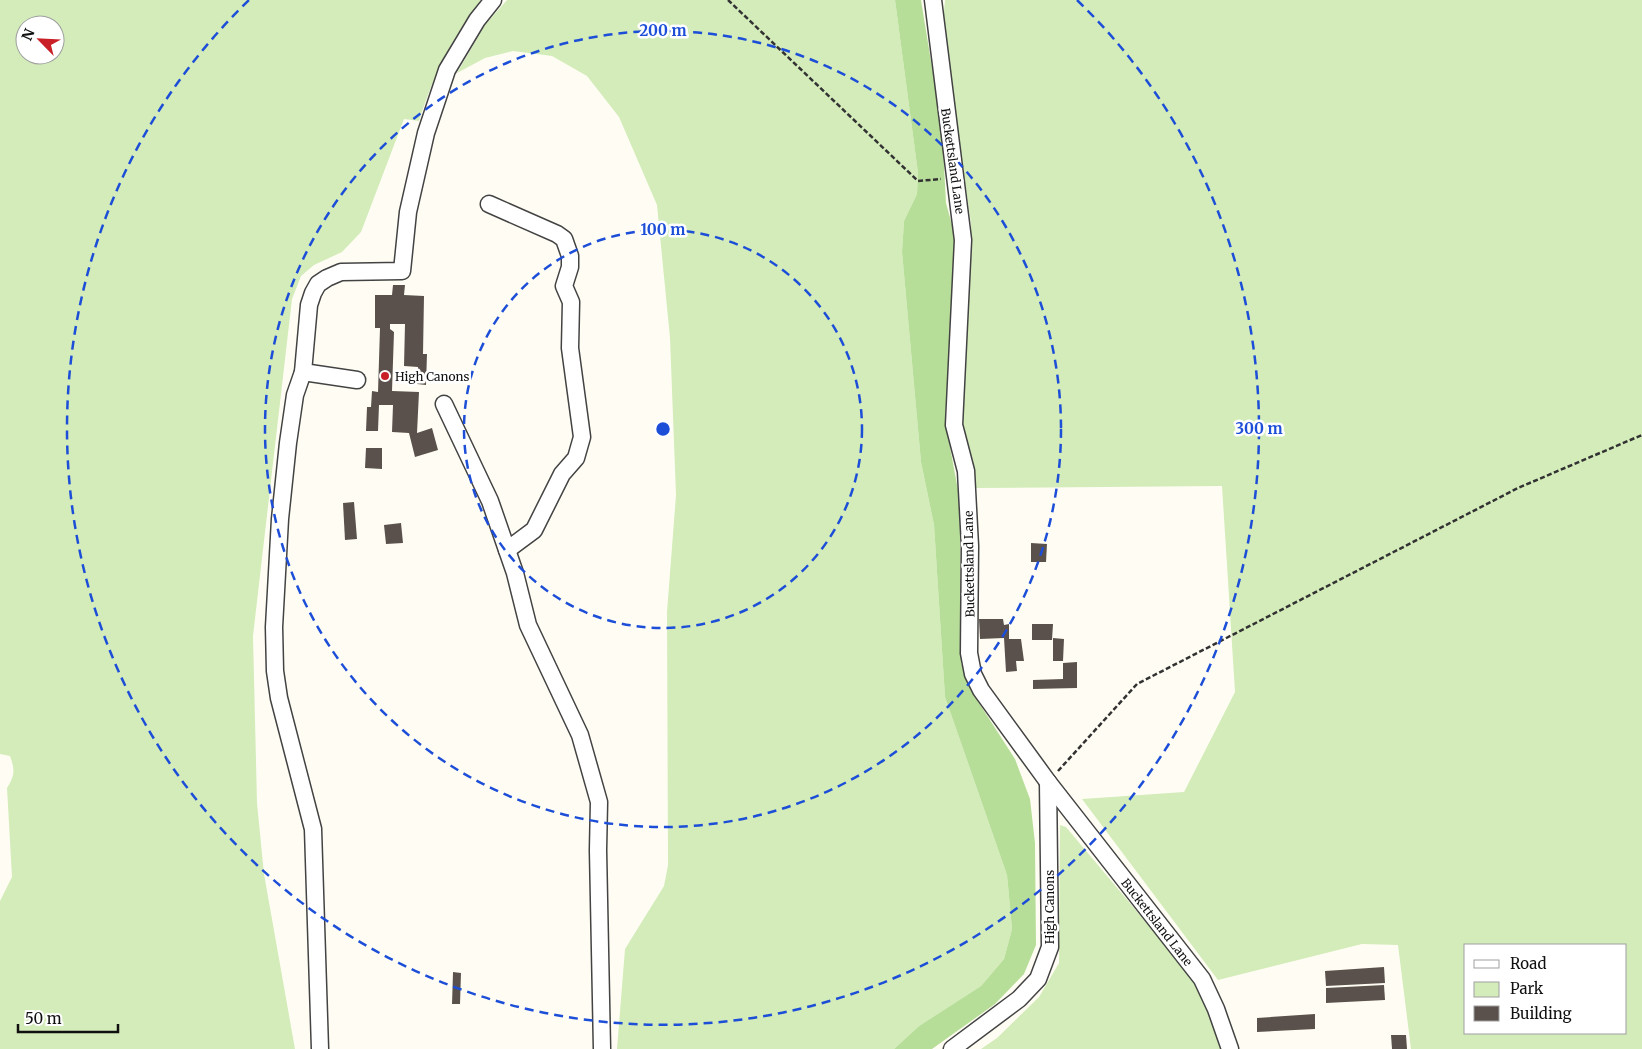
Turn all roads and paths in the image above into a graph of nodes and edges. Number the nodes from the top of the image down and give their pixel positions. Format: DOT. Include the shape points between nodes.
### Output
graph roads {
  1 [pos="493,0"];
  2 [pos="728,0"];
  3 [pos="933,0"];
  4 [pos="955,177"];
  5 [pos="489,204"];
  6 [pos="303,372"];
  7 [pos="357,380"];
  8 [pos="444,404"];
  9 [pos="1642,435"];
  10 [pos="507,550"];
  11 [pos="1048,782"];
  12 [pos="320,1049"];
  13 [pos="602,1049"];
  14 [pos="952,1049"];
  15 [pos="1230,1049"];
  1 -- 6 [label="street" via="476,20 447,70 426,134 408,212 402,271 341,272 318,284 309,305"];
  2 -- 4 [label="path" via="918,181"];
  3 -- 4 [label="street, Buckettsland Lane"];
  4 -- 11 [label="street, Buckettsland Lane" via="963,240 954,425 966,471 970,546 969,653 973,674 981,690"];
  5 -- 10 [label="street" via="557,234 568,247 570,267 564,286 571,302 570,348 582,436 576,458 562,474 534,530"];
  6 -- 7 [label="street"];
  6 -- 12 [label="street" via="295,395 289,433 280,519 275,671 279,698 314,829"];
  8 -- 10 [label="street" via="490,501"];
  9 -- 11 [label="path" via="1518,488 1137,684"];
  10 -- 13 [label="street" via="528,625 580,735 599,802"];
  11 -- 14 [label="street, High Canons" via="1050,947 1038,979 1019,999"];
  11 -- 15 [label="street, Buckettsland Lane" via="1202,980"];
}
